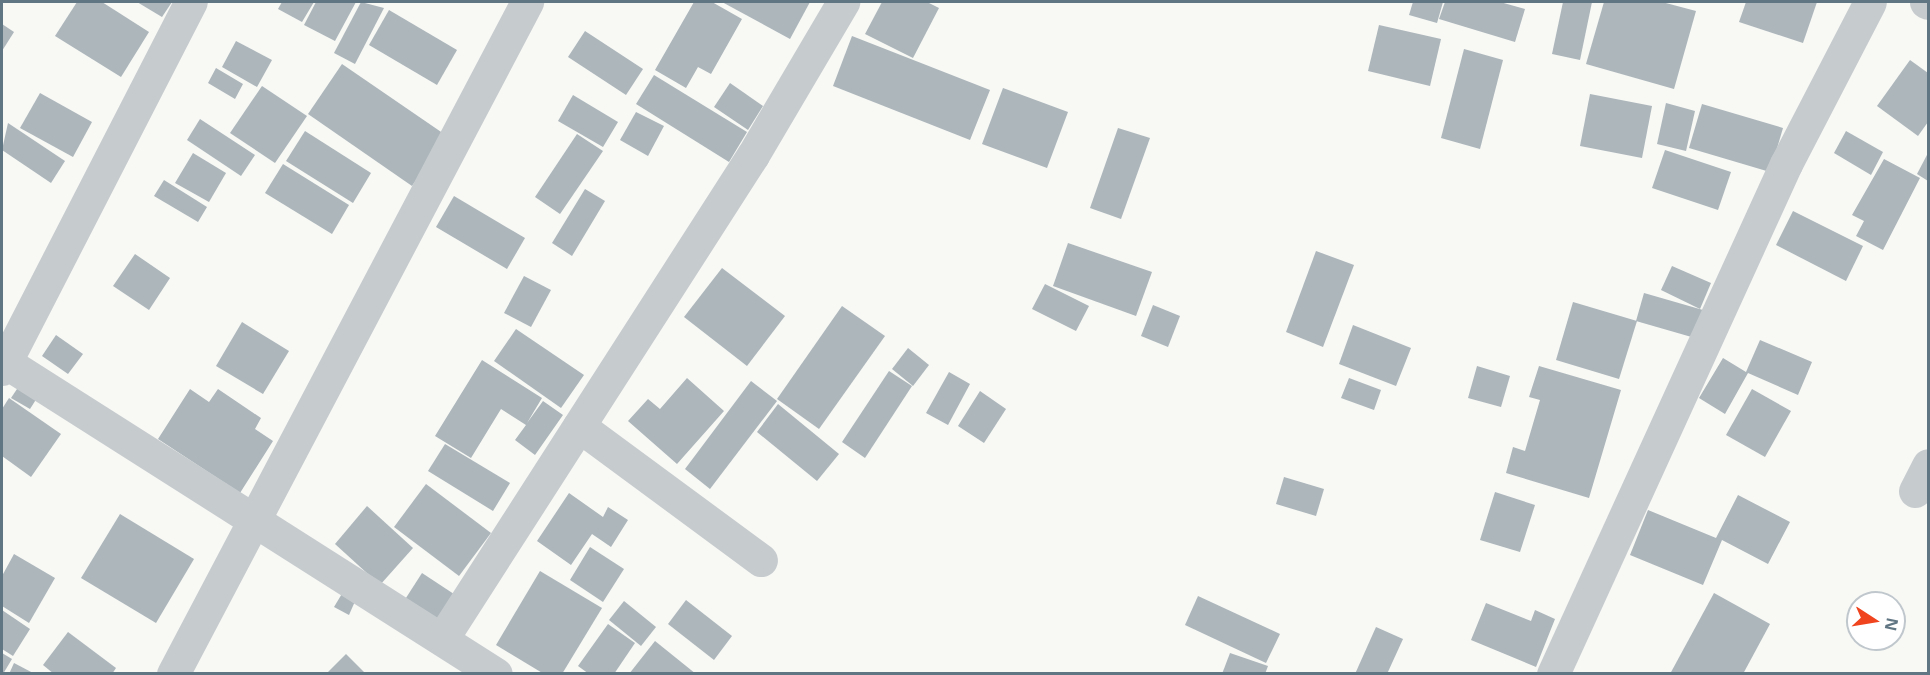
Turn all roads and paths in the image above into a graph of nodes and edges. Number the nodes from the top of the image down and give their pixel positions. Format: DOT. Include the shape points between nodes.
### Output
graph roads {
  1 [pos="191,2"];
  2 [pos="527,2"];
  3 [pos="843,2"];
  4 [pos="1870,2"];
  5 [pos="3,364"];
  6 [pos="579,426"];
  7 [pos="258,521"];
  8 [pos="761,560"];
  9 [pos="442,639"];
  10 [pos="173,674"];
  11 [pos="496,674"];
  12 [pos="1553,674"];
  1 -- 5 [label="street"];
  2 -- 7 [label="street"];
  3 -- 6 [label="street" via="753,155"];
  4 -- 12 [label="street" via="1786,164"];
  5 -- 7 [label="street"];
  6 -- 8 [label="street"];
  6 -- 9 [label="street"];
  7 -- 9 [label="street"];
  7 -- 10 [label="street"];
  9 -- 11 [label="street"];
}
